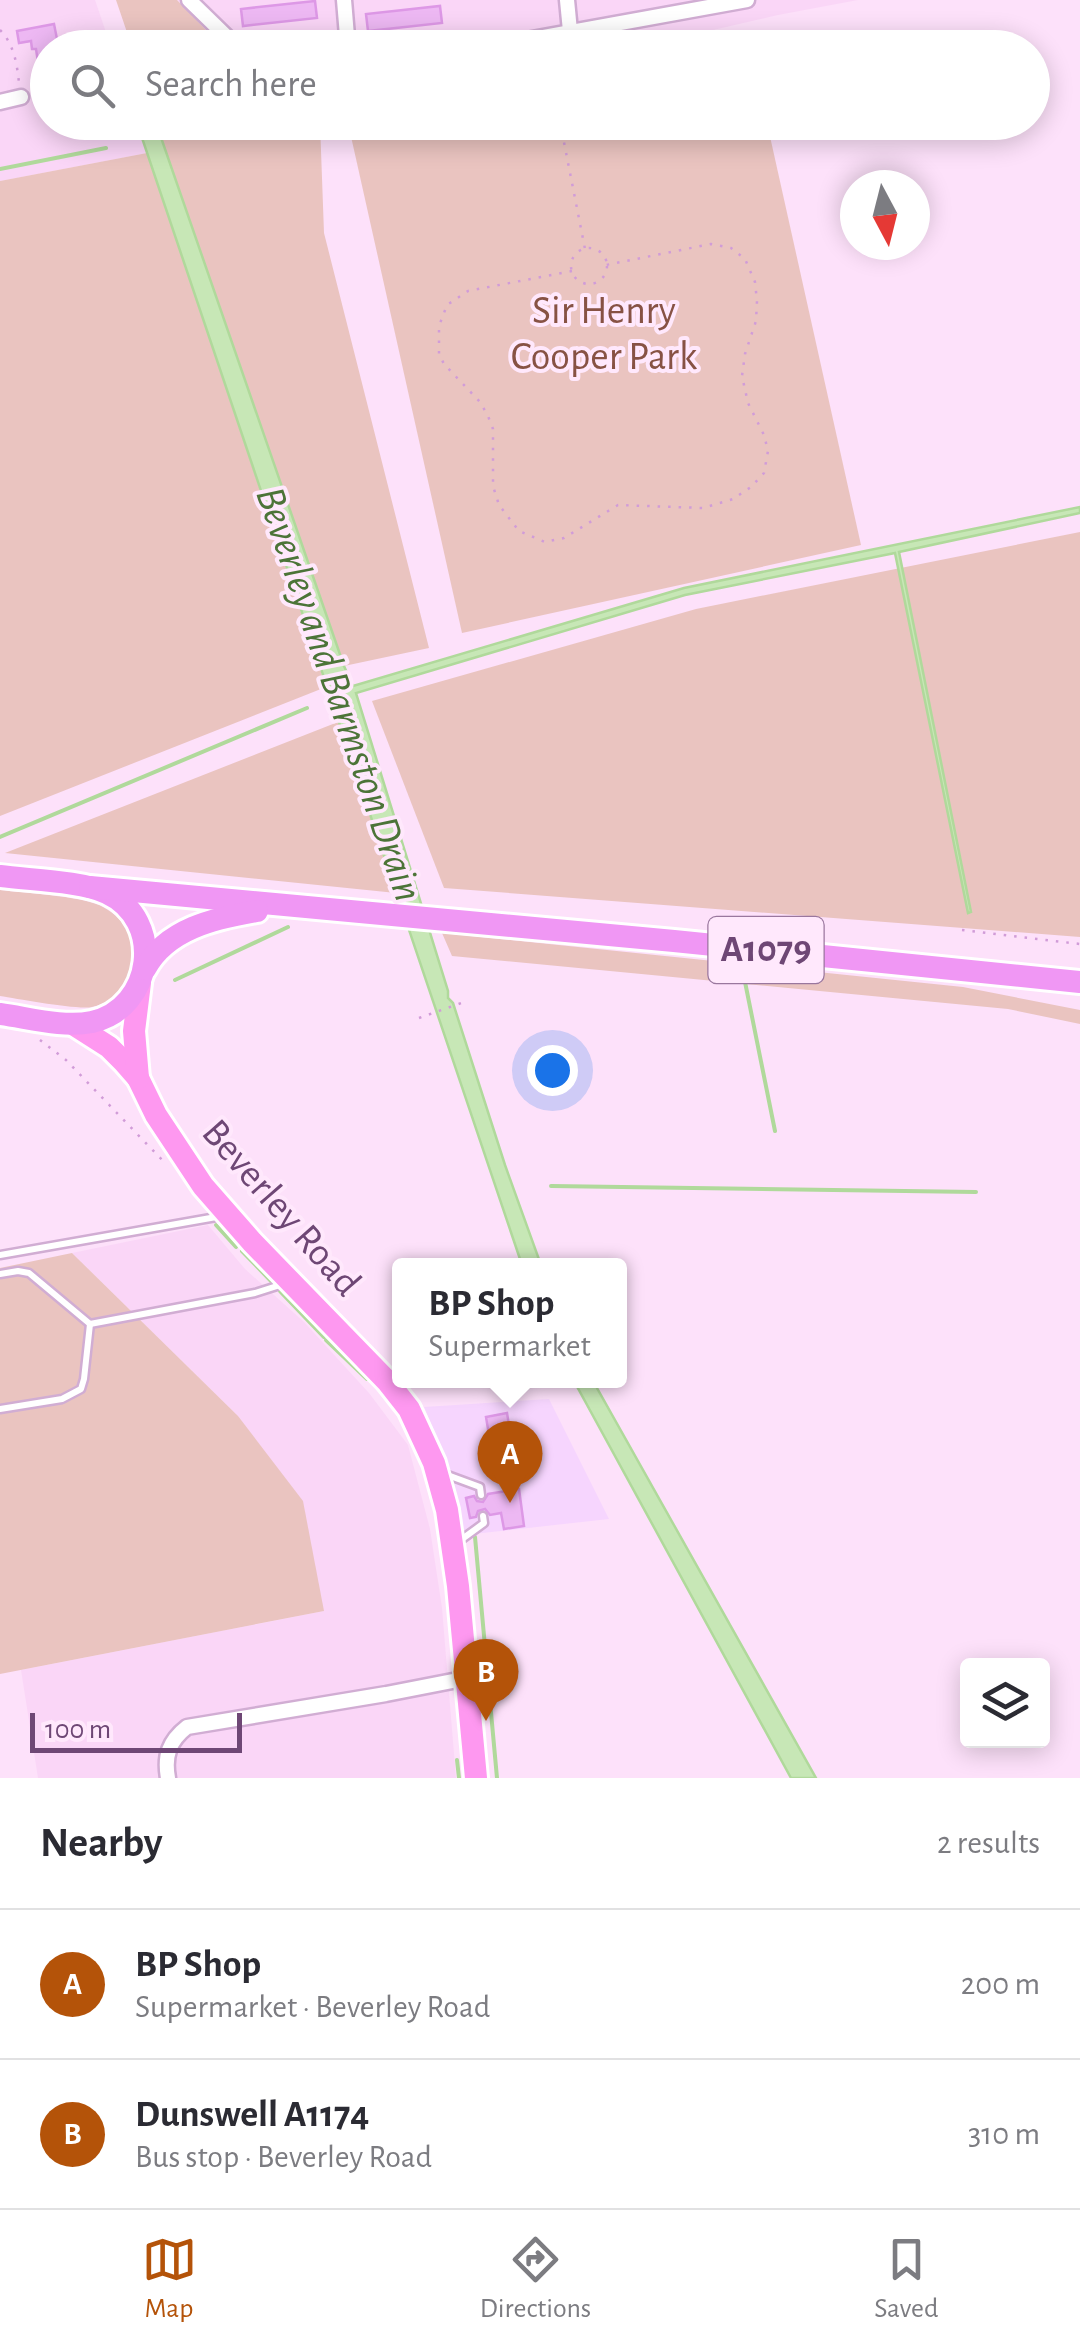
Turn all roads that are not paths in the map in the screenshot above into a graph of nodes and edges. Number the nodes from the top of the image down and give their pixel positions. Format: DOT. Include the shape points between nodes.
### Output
graph roads {
  1 [pos="189,0"];
  2 [pos="344,0"];
  3 [pos="566,0"];
  4 [pos="747,0"];
  5 [pos="220,30"];
  6 [pos="346,30"];
  7 [pos="570,30"];
  8 [pos="21,97"];
  9 [pos="0,102"];
  10 [pos="0,876"];
  11 [pos="90,887"];
  12 [pos="285,906"];
  13 [pos="143,976"];
  14 [pos="1080,982"];
  15 [pos="0,1014"];
  16 [pos="74,1024"];
  17 [pos="138,1078"];
  18 [pos="228,1214"];
  19 [pos="0,1255"];
  20 [pos="0,1274"];
  21 [pos="286,1277"];
  22 [pos="90,1324"];
  23 [pos="392,1387"];
  24 [pos="393,1388"];
  25 [pos="0,1409"];
  26 [pos="436,1472"];
  27 [pos="481,1495"];
  28 [pos="483,1516"];
  29 [pos="453,1546"];
  30 [pos="468,1678"];
  31 [pos="168,1778"];
  32 [pos="476,1778"];
  1 -- 5 [label="street"];
  2 -- 6 [label="street"];
  3 -- 7 [label="street"];
  4 -- 7 [label="street"];
  8 -- 9 [label="street"];
  10 -- 11 [label="highway"];
  11 -- 12 [label="highway"];
  11 -- 13 [label="highway" via="135,916 146,951"];
  12 -- 13 [label="highway" via="180,933 152,954"];
  12 -- 14 [label="highway, A1079"];
  13 -- 16 [label="highway" via="120,1009"];
  13 -- 17 [label="main road, Beverley Road" via="134,1030"];
  15 -- 16 [label="highway"];
  16 -- 17 [label="main road, Beverley Road"];
  17 -- 18 [label="main road, Beverley Road" via="175,1146"];
  18 -- 19 [label="lane"];
  18 -- 21 [label="main road, Beverley Road"];
  20 -- 22 [label="lane" via="28,1272"];
  21 -- 22 [label="lane" via="255,1292"];
  21 -- 23 [label="main road, Beverley Road"];
  22 -- 25 [label="lane" via="81,1390"];
  24 -- 26 [label="main road, Beverley Road" via="424,1436"];
  26 -- 27 [label="lane" via="480,1487"];
  26 -- 29 [label="main road, Beverley Road"];
  28 -- 29 [label="lane" via="484,1523"];
  29 -- 30 [label="main road, Beverley Road"];
  30 -- 31 [label="street" via="187,1727 168,1749"];
  30 -- 32 [label="main road, Beverley Road"];
}
